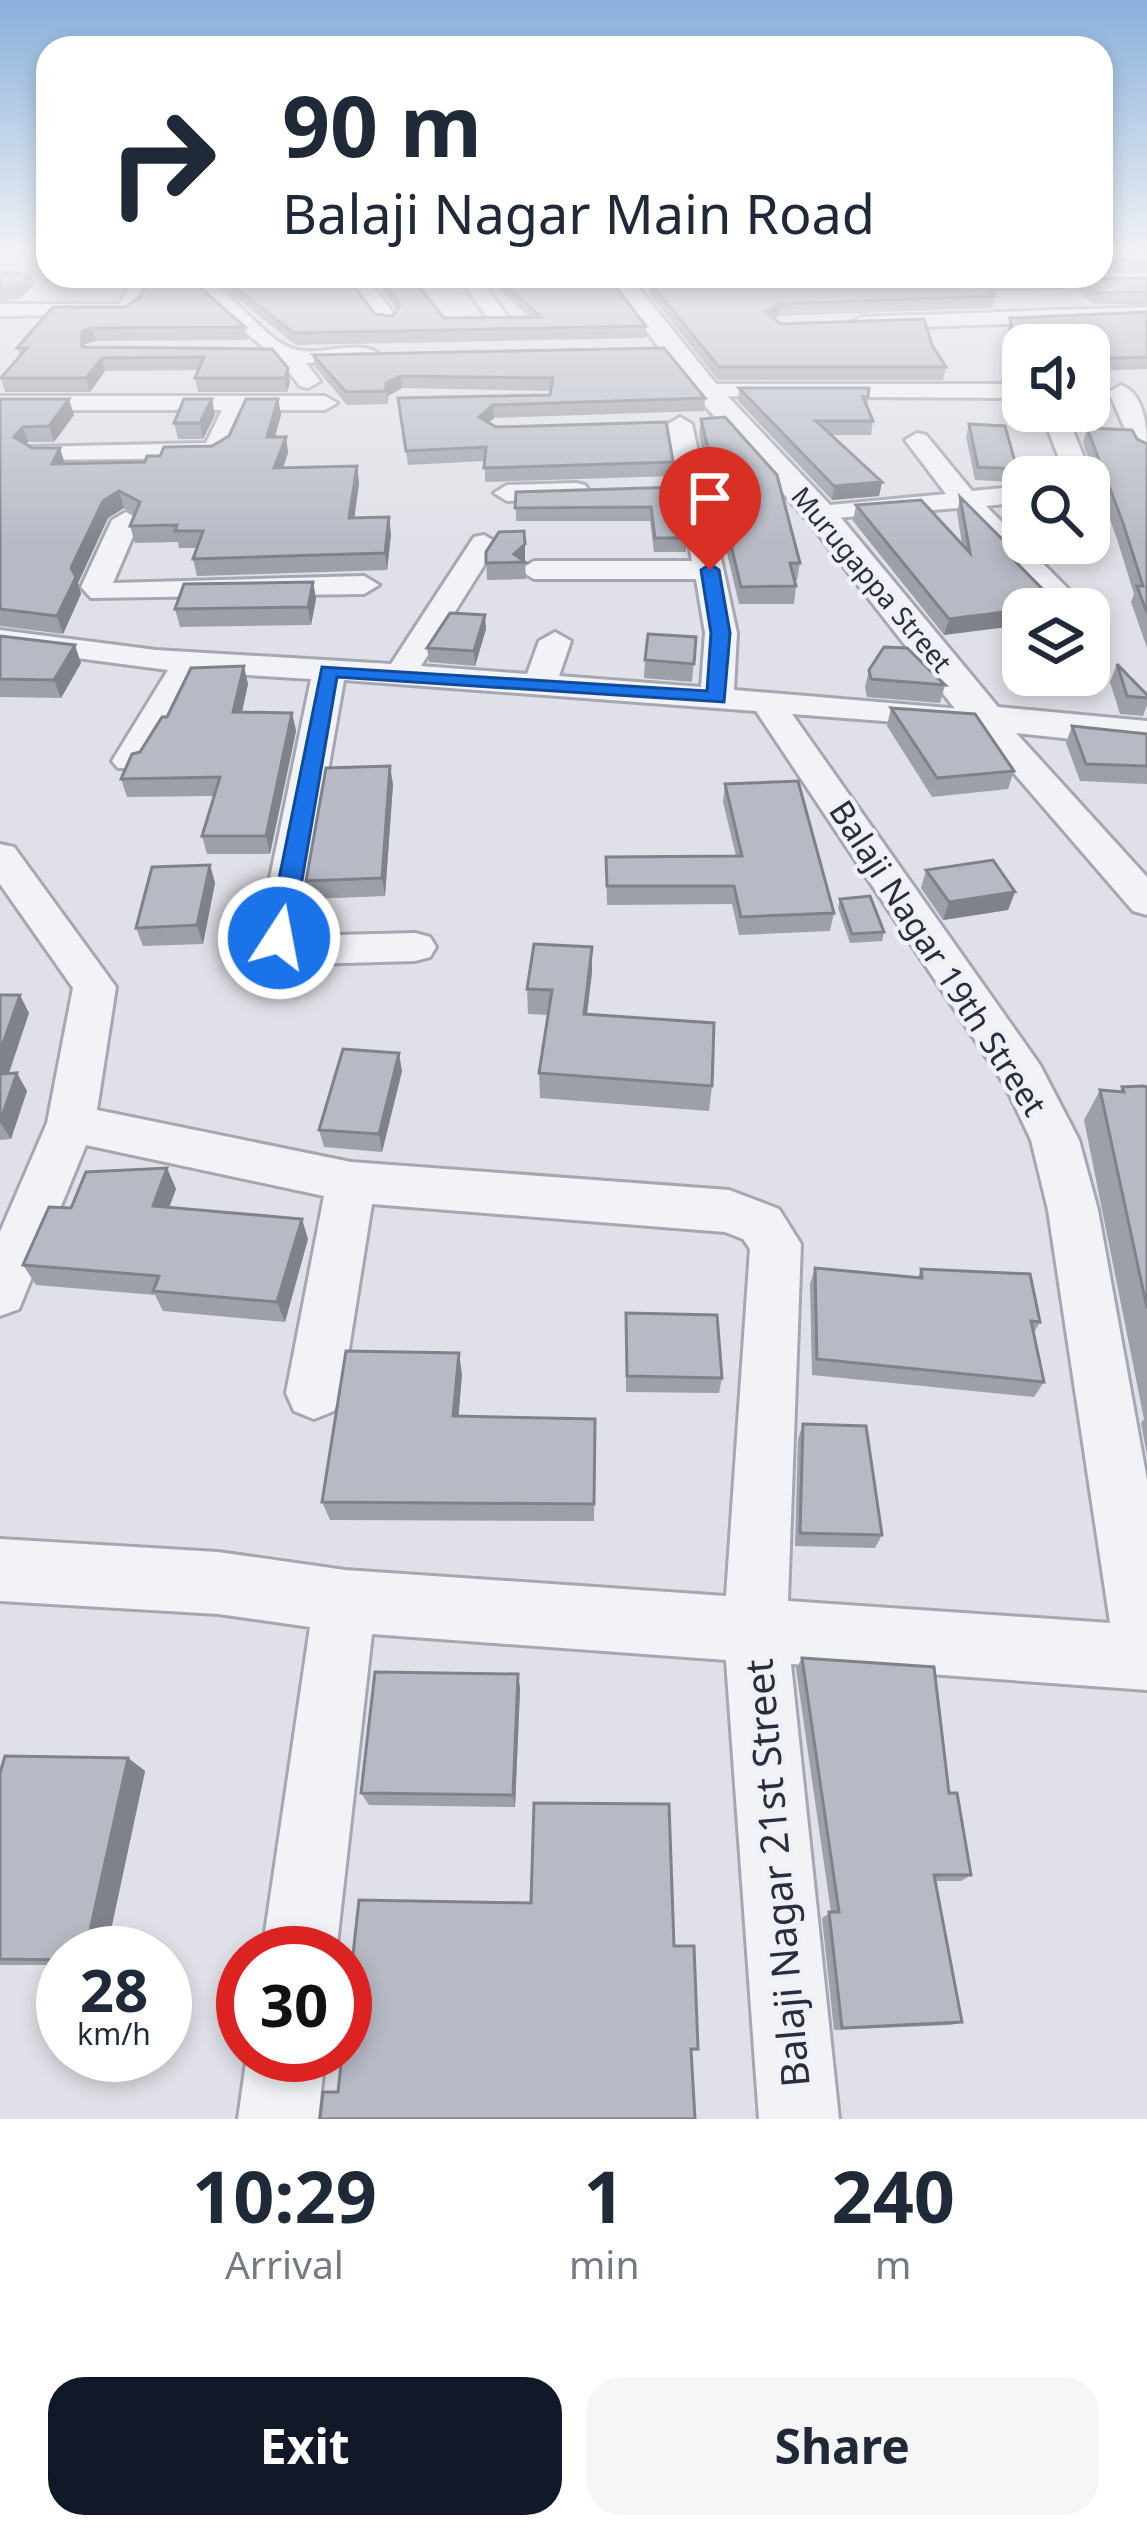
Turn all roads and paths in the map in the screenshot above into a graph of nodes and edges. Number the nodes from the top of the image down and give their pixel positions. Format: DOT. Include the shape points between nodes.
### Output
graph roads {
  1 [pos="280,349"];
  2 [pos="661,349"];
  3 [pos="876,349"];
  4 [pos="891,349"];
  5 [pos="236,352"];
  6 [pos="286,354"];
  7 [pos="385,355"];
  8 [pos="785,362"];
  9 [pos="1002,384"];
  10 [pos="707,391"];
  11 [pos="791,391"];
  12 [pos="1110,392"];
  13 [pos="1120,392"];
  14 [pos="1147,394"];
  15 [pos="0,403"];
  16 [pos="237,404"];
  17 [pos="734,422"];
  18 [pos="917,440"];
  19 [pos="215,450"];
  20 [pos="1147,450"];
  21 [pos="37,452"];
  22 [pos="201,481"];
  23 [pos="600,491"];
  24 [pos="507,493"];
  25 [pos="1002,496"];
  26 [pos="965,500"];
  27 [pos="820,514"];
  28 [pos="126,520"];
  29 [pos="484,543"];
  30 [pos="315,550"];
  31 [pos="534,570"];
  32 [pos="710,570"];
  33 [pos="364,585"];
  34 [pos="308,586"];
  35 [pos="1052,588"];
  36 [pos="178,591"];
  37 [pos="0,639"];
  38 [pos="555,641"];
  39 [pos="172,661"];
  40 [pos="329,671"];
  41 [pos="400,674"];
  42 [pos="540,685"];
  43 [pos="717,698"];
  44 [pos="766,701"];
  45 [pos="985,719"];
  46 [pos="1147,734"];
  47 [pos="130,761"];
  48 [pos="0,856"];
  49 [pos="1139,885"];
  50 [pos="416,947"];
  51 [pos="71,1123"];
  52 [pos="351,1182"];
  53 [pos="0,1294"];
  54 [pos="314,1393"];
  55 [pos="0,1570"];
  56 [pos="344,1600"];
  57 [pos="754,1628"];
  58 [pos="1147,1658"];
  59 [pos="302,1926"];
  60 [pos="283,2082"];
  61 [pos="278,2119"];
  62 [pos="800,2119"];
  1 -- 6 [label="street"];
  2 -- 10 [label="street, Murugappa Street"];
  3 -- 11 [label="street"];
  4 -- 9 [label="street"];
  5 -- 6 [label="street"];
  6 -- 7 [label="street"];
  6 -- 16 [label="street" via="325,403"];
  8 -- 11 [label="street"];
  10 -- 11 [label="street"];
  10 -- 17 [label="street, Murugappa Street"];
  12 -- 13 [label="street"];
  13 -- 14 [label="street"];
  13 -- 20 [label="street"];
  15 -- 16 [label="street"];
  16 -- 19 [label="street"];
  17 -- 27 [label="street, Murugappa Street"];
  17 -- 32 [label="street" via="669,424 681,489"];
  18 -- 26 [label="street"];
  19 -- 21 [label="street"];
  19 -- 22 [label="street"];
  23 -- 24 [label="street"];
  25 -- 26 [label="street"];
  26 -- 27 [label="street"];
  26 -- 35 [label="street"];
  27 -- 45 [label="street, Murugappa Street"];
  28 -- 36 [label="street" via="97,590"];
  29 -- 41 [label="street"];
  30 -- 34 [label="street"];
  31 -- 32 [label="street"];
  32 -- 43 [label="street" via="721,633"];
  33 -- 34 [label="street"];
  34 -- 36 [label="street"];
  36 -- 39 [label="street"];
  37 -- 39 [label="street"];
  38 -- 42 [label="street"];
  39 -- 40 [label="street"];
  39 -- 47 [label="street"];
  40 -- 41 [label="street"];
  40 -- 50 [label="street" via="276,951"];
  41 -- 42 [label="street"];
  42 -- 43 [label="street"];
  43 -- 44 [label="street"];
  44 -- 45 [label="street"];
  44 -- 58 [label="street, Balaji Nagar 19th Street" via="1024,1077 1055,1140"];
  45 -- 46 [label="street"];
  45 -- 49 [label="street"];
  48 -- 51 [label="street" via="95,987"];
  51 -- 52 [label="street, Balaji Nagar 21st Street"];
  51 -- 53 [label="street"];
  52 -- 54 [label="street"];
  52 -- 57 [label="street, Balaji Nagar 21st Street" via="729,1211 760,1223 776,1244"];
  55 -- 56 [label="street"];
  56 -- 57 [label="street"];
  56 -- 59 [label="street"];
  57 -- 58 [label="street"];
  57 -- 62 [label="street, Balaji Nagar 21st Street"];
  60 -- 61 [label="street"];
}
